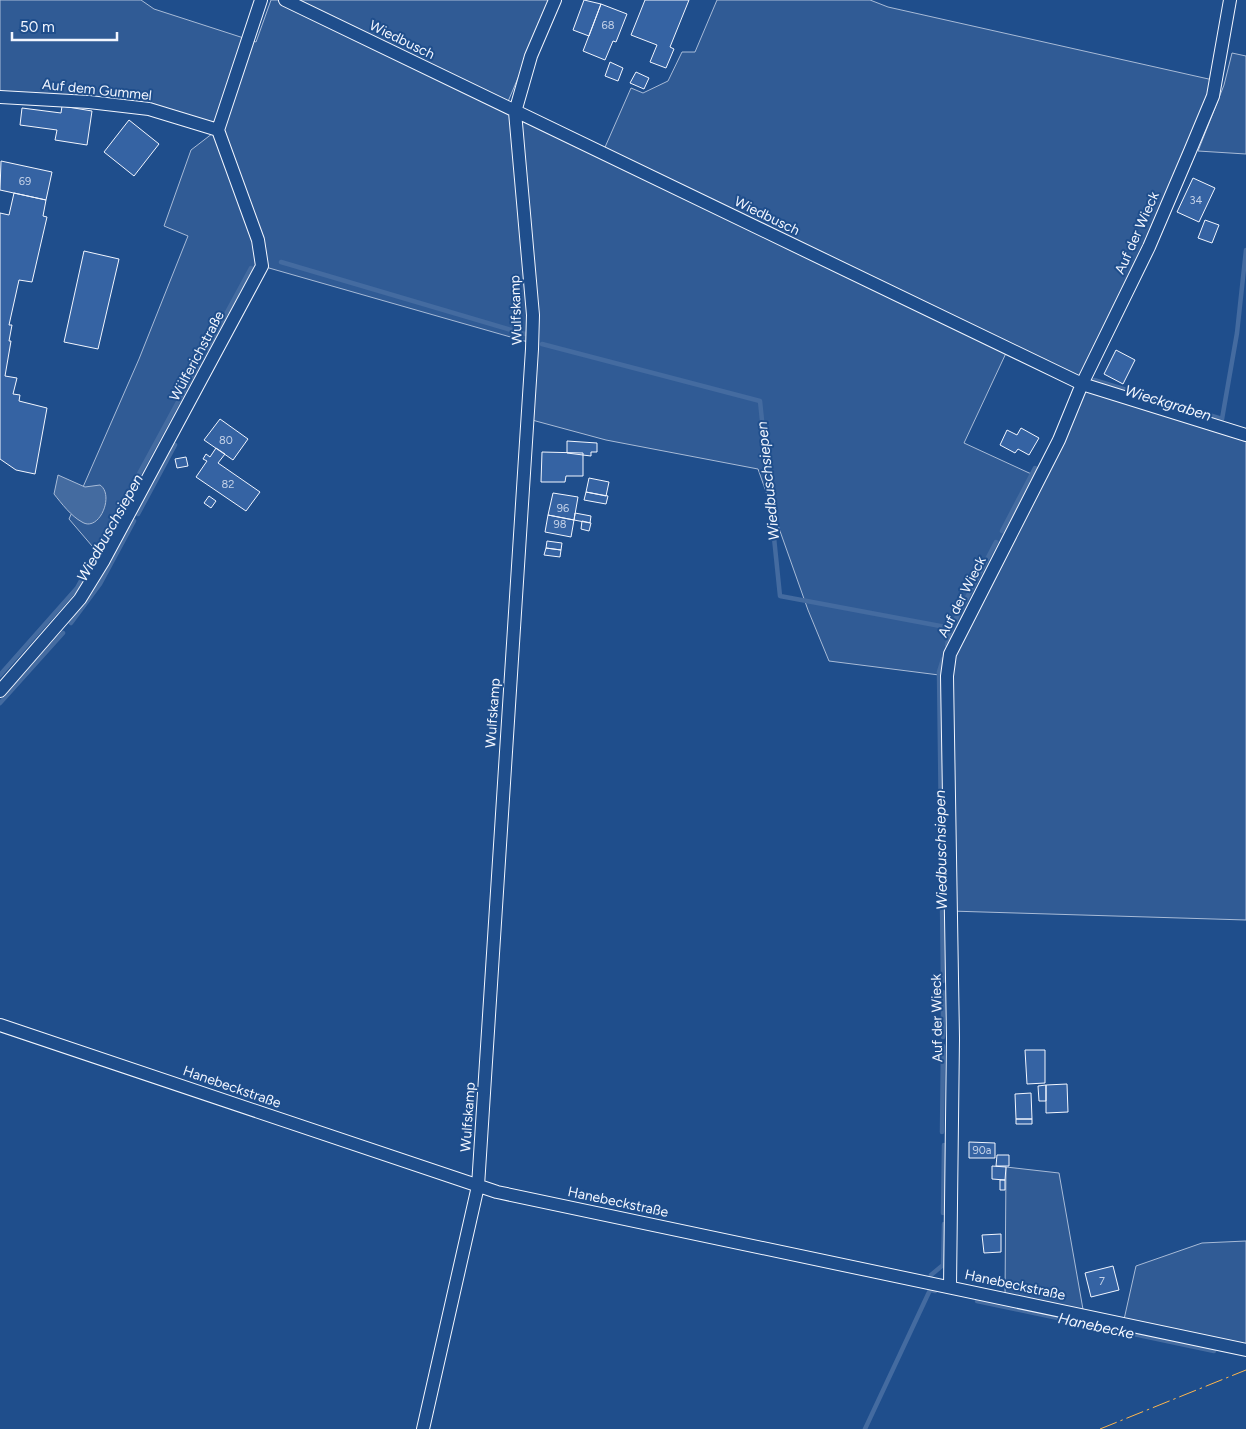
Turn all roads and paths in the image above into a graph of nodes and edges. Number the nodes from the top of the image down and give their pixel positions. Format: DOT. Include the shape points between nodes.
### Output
graph roads {
  1 [pos="261,0"];
  2 [pos="284,0"];
  3 [pos="556,0"];
  4 [pos="1230,0"];
  5 [pos="0,97"];
  6 [pos="515,112"];
  7 [pos="218,130"];
  8 [pos="1082,384"];
  9 [pos="1246,436"];
  10 [pos="0,691"];
  11 [pos="0,1025"];
  12 [pos="478,1186"];
  13 [pos="950,1287"];
  14 [pos="1246,1350"];
  15 [pos="423,1429"];
  1 -- 7 [label="street"];
  2 -- 6 [label="street, Wiedbusch"];
  3 -- 6 [label="street, Wulfskamp" via="531,56"];
  4 -- 8 [label="street, Auf der Wieck" via="1213,96 1149,247"];
  5 -- 7 [label="street, Auf dem Gummel" via="149,109"];
  6 -- 8 [label="street, Wiedbusch"];
  6 -- 12 [label="street, Wulfskamp" via="531,288 532,349"];
  7 -- 10 [label="street, Wülferichstraße" via="258,240 262,266 80,599"];
  8 -- 9 [label="street, Wiedbusch"];
  8 -- 13 [label="street, Auf der Wieck" via="1058,440 950,654 947,676 953,1038"];
  11 -- 12 [label="street, Hanebeckstraße"];
  12 -- 13 [label="street, Hanebeckstraße"];
  12 -- 15 [label="street, Wulfskamp"];
  13 -- 14 [label="street, Hanebeckstraße"];
}
